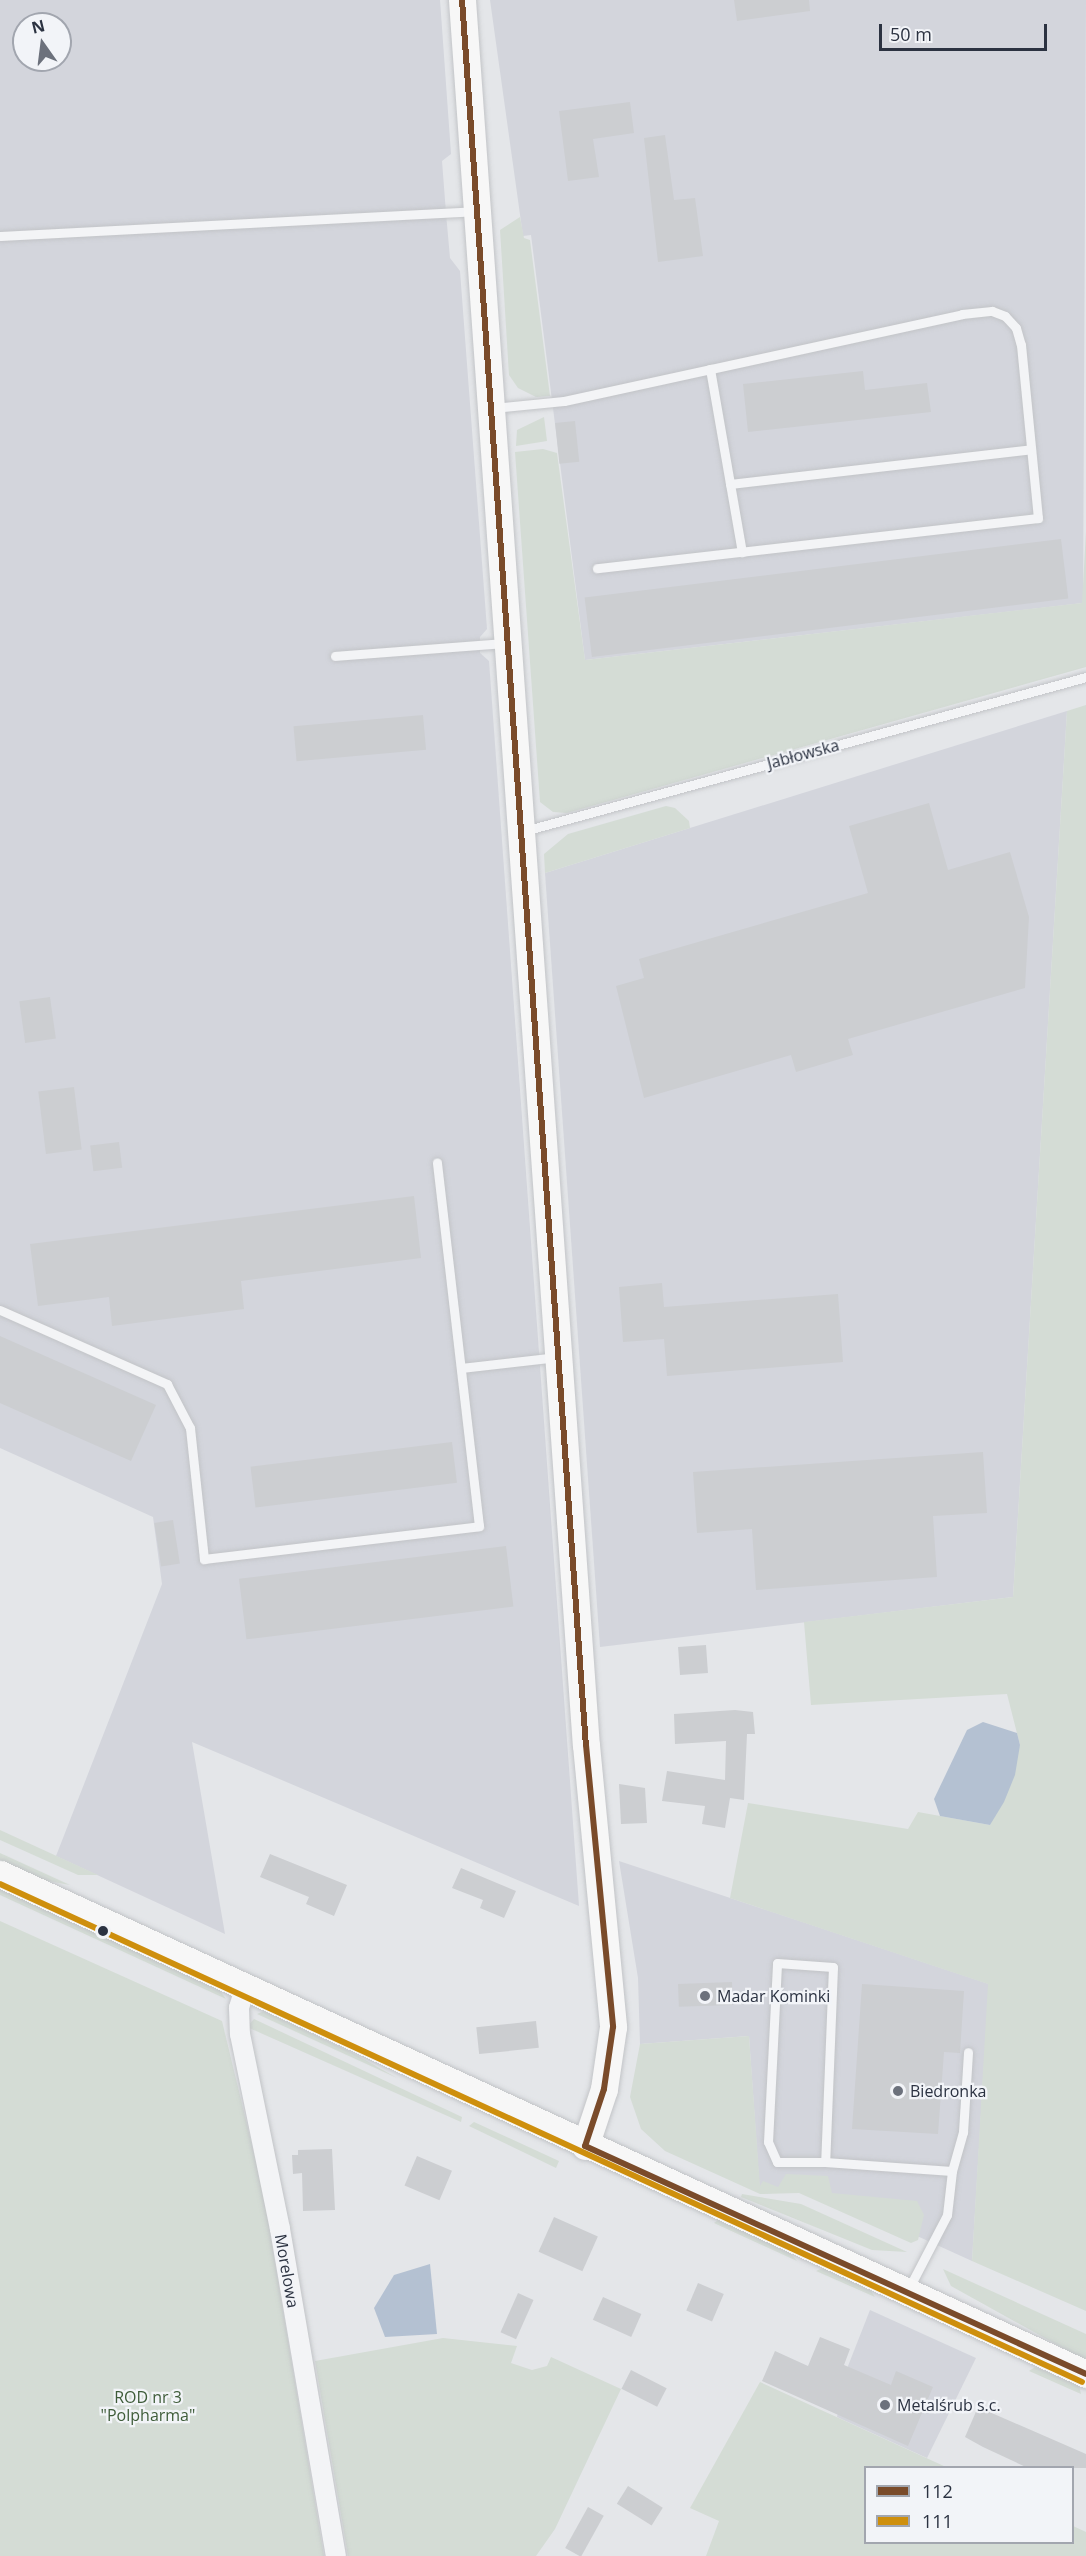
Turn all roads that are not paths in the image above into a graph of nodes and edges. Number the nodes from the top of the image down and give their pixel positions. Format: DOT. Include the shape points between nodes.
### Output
graph roads {
  1 [pos="462,0"];
  2 [pos="477,211"];
  3 [pos="0,236"];
  4 [pos="710,369"];
  5 [pos="491,408"];
  6 [pos="1031,449"];
  7 [pos="730,484"];
  8 [pos="742,552"];
  9 [pos="597,568"];
  10 [pos="507,642"];
  11 [pos="335,656"];
  12 [pos="1086,676"];
  13 [pos="521,832"];
  14 [pos="437,1162"];
  15 [pos="0,1310"];
  16 [pos="557,1356"];
  17 [pos="461,1368"];
  18 [pos="0,1874"];
  19 [pos="245,1988"];
  20 [pos="968,2052"];
  21 [pos="585,2146"];
  22 [pos="825,2162"];
  23 [pos="952,2171"];
  24 [pos="907,2292"];
  25 [pos="1086,2374"];
  26 [pos="336,2556"];
  1 -- 2 [label="main road"];
  2 -- 3 [label="lane"];
  2 -- 5 [label="main road"];
  4 -- 5 [label="lane" via="564,401"];
  4 -- 6 [label="lane" via="992,311 1005,316 1016,328 1021,345"];
  4 -- 7 [label="lane"];
  5 -- 10 [label="main road"];
  6 -- 7 [label="lane"];
  6 -- 8 [label="lane" via="1038,518"];
  7 -- 8 [label="lane"];
  8 -- 9 [label="lane"];
  10 -- 11 [label="lane"];
  10 -- 13 [label="main road"];
  12 -- 13 [label="lane, Jabłowska"];
  13 -- 16 [label="main road"];
  14 -- 17 [label="lane"];
  15 -- 17 [label="lane" via="167,1384 190,1428 204,1559 479,1526"];
  16 -- 17 [label="lane"];
  16 -- 21 [label="main road" via="593,1838 613,2027 604,2089"];
  18 -- 19 [label="main road"];
  19 -- 21 [label="main road"];
  19 -- 26 [label="street, Morelowa" via="239,2008 240,2034 280,2229"];
  20 -- 23 [label="lane" via="963,2132"];
  21 -- 24 [label="main road"];
  22 -- 22 [label="lane" via="833,1967 777,1963 768,2142 777,2162"];
  22 -- 23 [label="lane"];
  23 -- 24 [label="lane" via="947,2215"];
  24 -- 25 [label="main road"];
}
